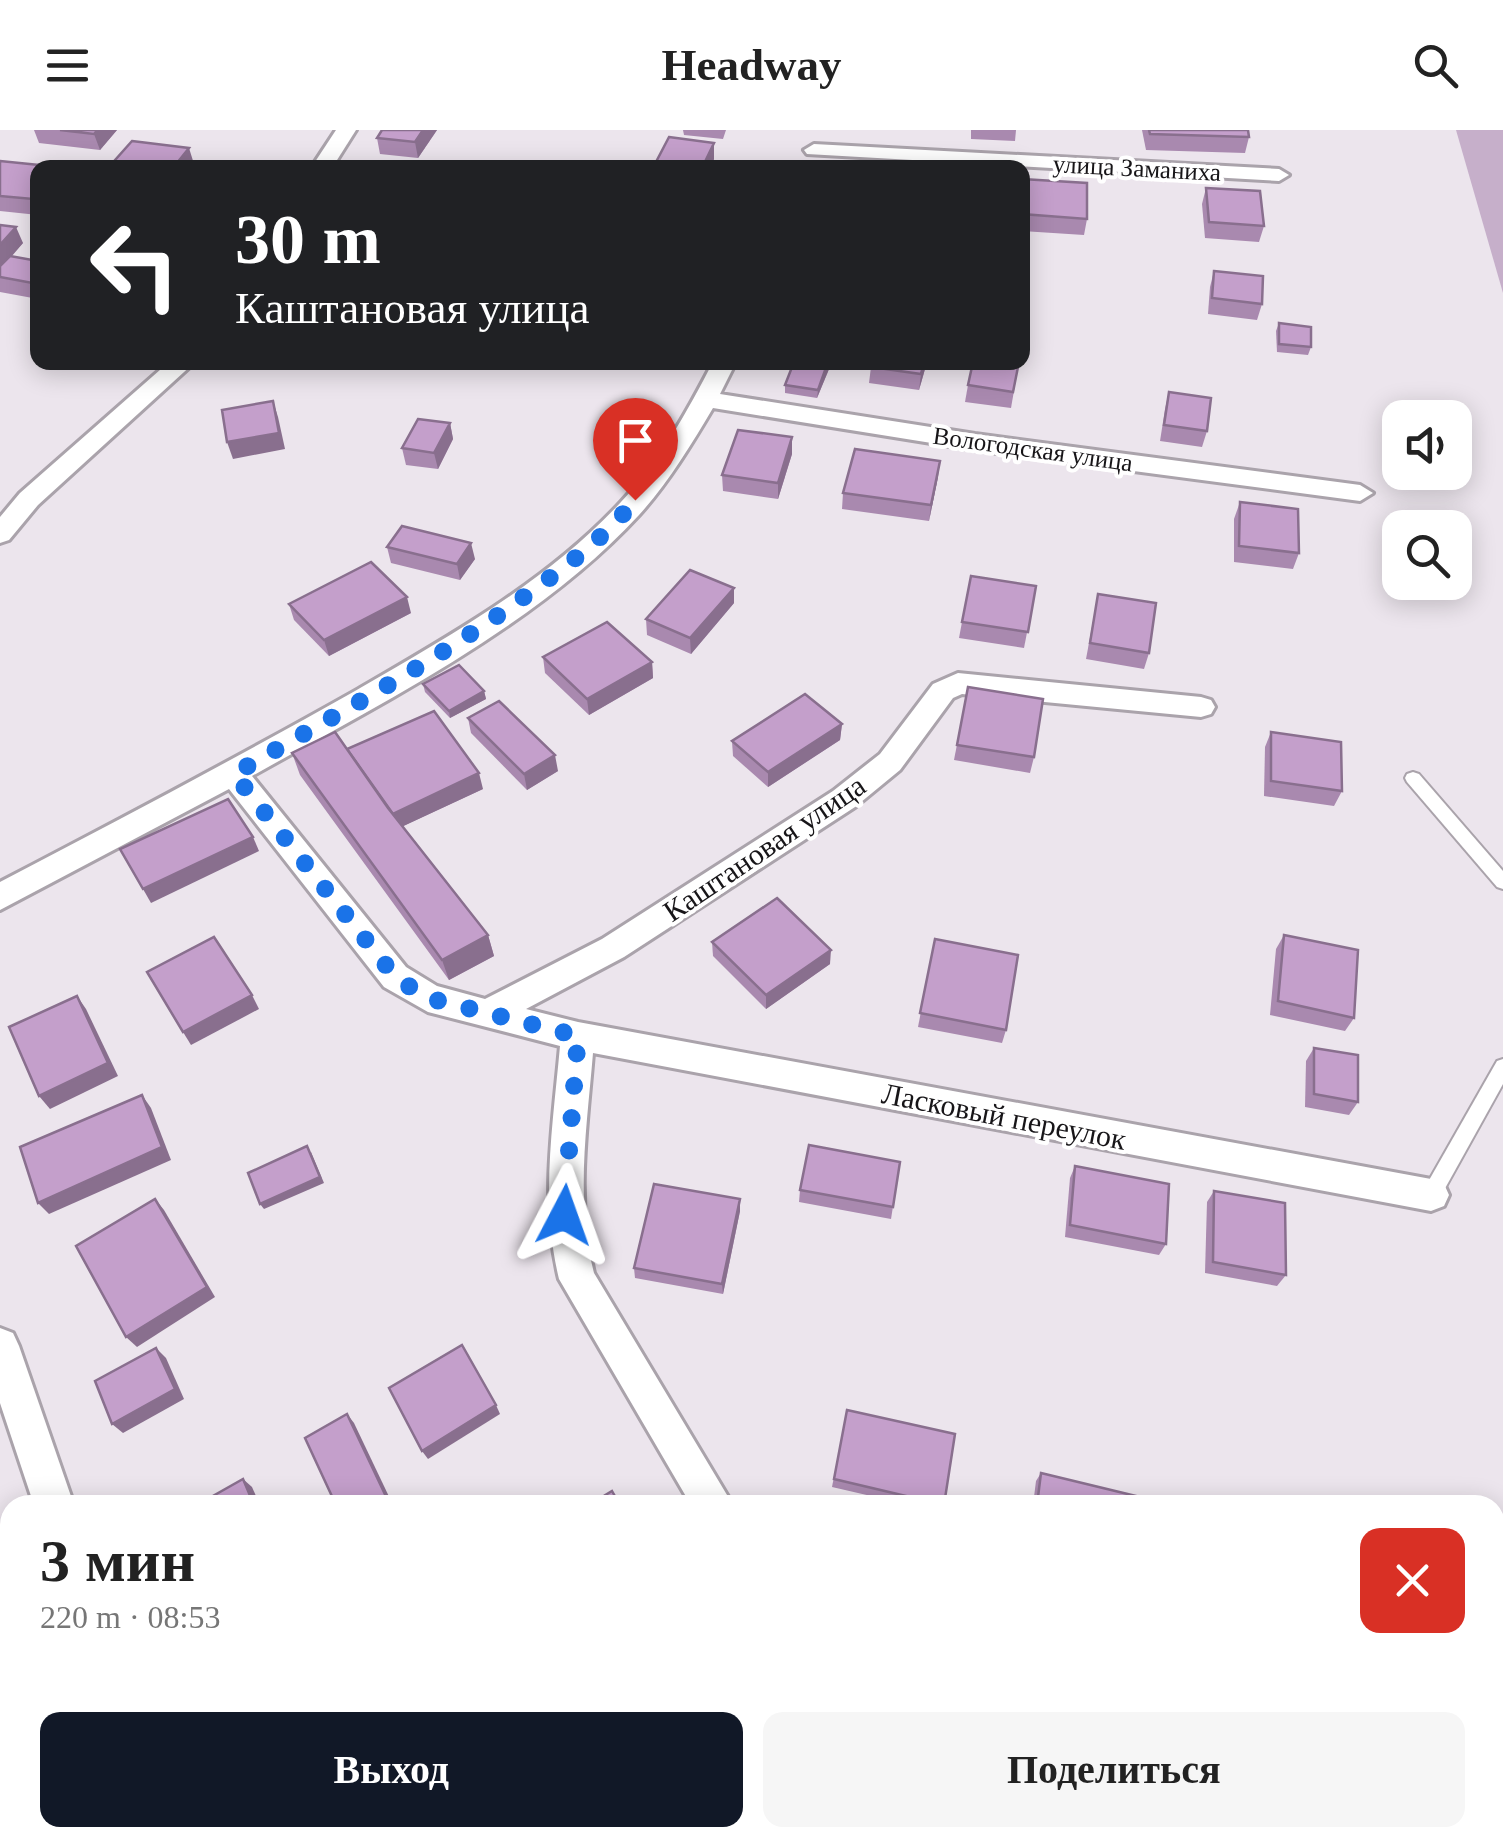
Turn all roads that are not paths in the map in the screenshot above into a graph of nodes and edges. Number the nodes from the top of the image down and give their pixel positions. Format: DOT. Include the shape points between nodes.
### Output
graph roads {
  1 [pos="346,130"];
  2 [pos="811,149"];
  3 [pos="326,160"];
  4 [pos="1009,160"];
  5 [pos="1030,161"];
  6 [pos="1279,175"];
  7 [pos="175,370"];
  8 [pos="721,370"];
  9 [pos="706,399"];
  10 [pos="1360,493"];
  11 [pos="0,534"];
  12 [pos="1201,707"];
  13 [pos="234,774"];
  14 [pos="1414,778"];
  15 [pos="1503,882"];
  16 [pos="0,897"];
  17 [pos="488,1013"];
  18 [pos="578,1036"];
  19 [pos="1503,1067"];
  20 [pos="1431,1195"];
  21 [pos="0,1346"];
  22 [pos="51,1495"];
  23 [pos="706,1495"];
  1 -- 3 [label="street"];
  2 -- 4 [label="street, улица Заманиха"];
  5 -- 6 [label="street, улица Заманиха"];
  7 -- 11 [label="street" via="28,499"];
  8 -- 9 [label="street"];
  9 -- 10 [label="street, Вологодская улица"];
  9 -- 13 [label="street" via="617,522 555,574 458,645"];
  12 -- 17 [label="street, Каштановая улица" via="958,683 942,692 890,762 844,799 612,948"];
  13 -- 16 [label="street"];
  13 -- 17 [label="street" via="396,978 428,998"];
  14 -- 15 [label="lane"];
  17 -- 18 [label="street"];
  18 -- 20 [label="street, Ласковый переулок"];
  18 -- 23 [label="street" via="567,1248 577,1279"];
  19 -- 20 [label="lane"];
  21 -- 22 [label="street"];
}
